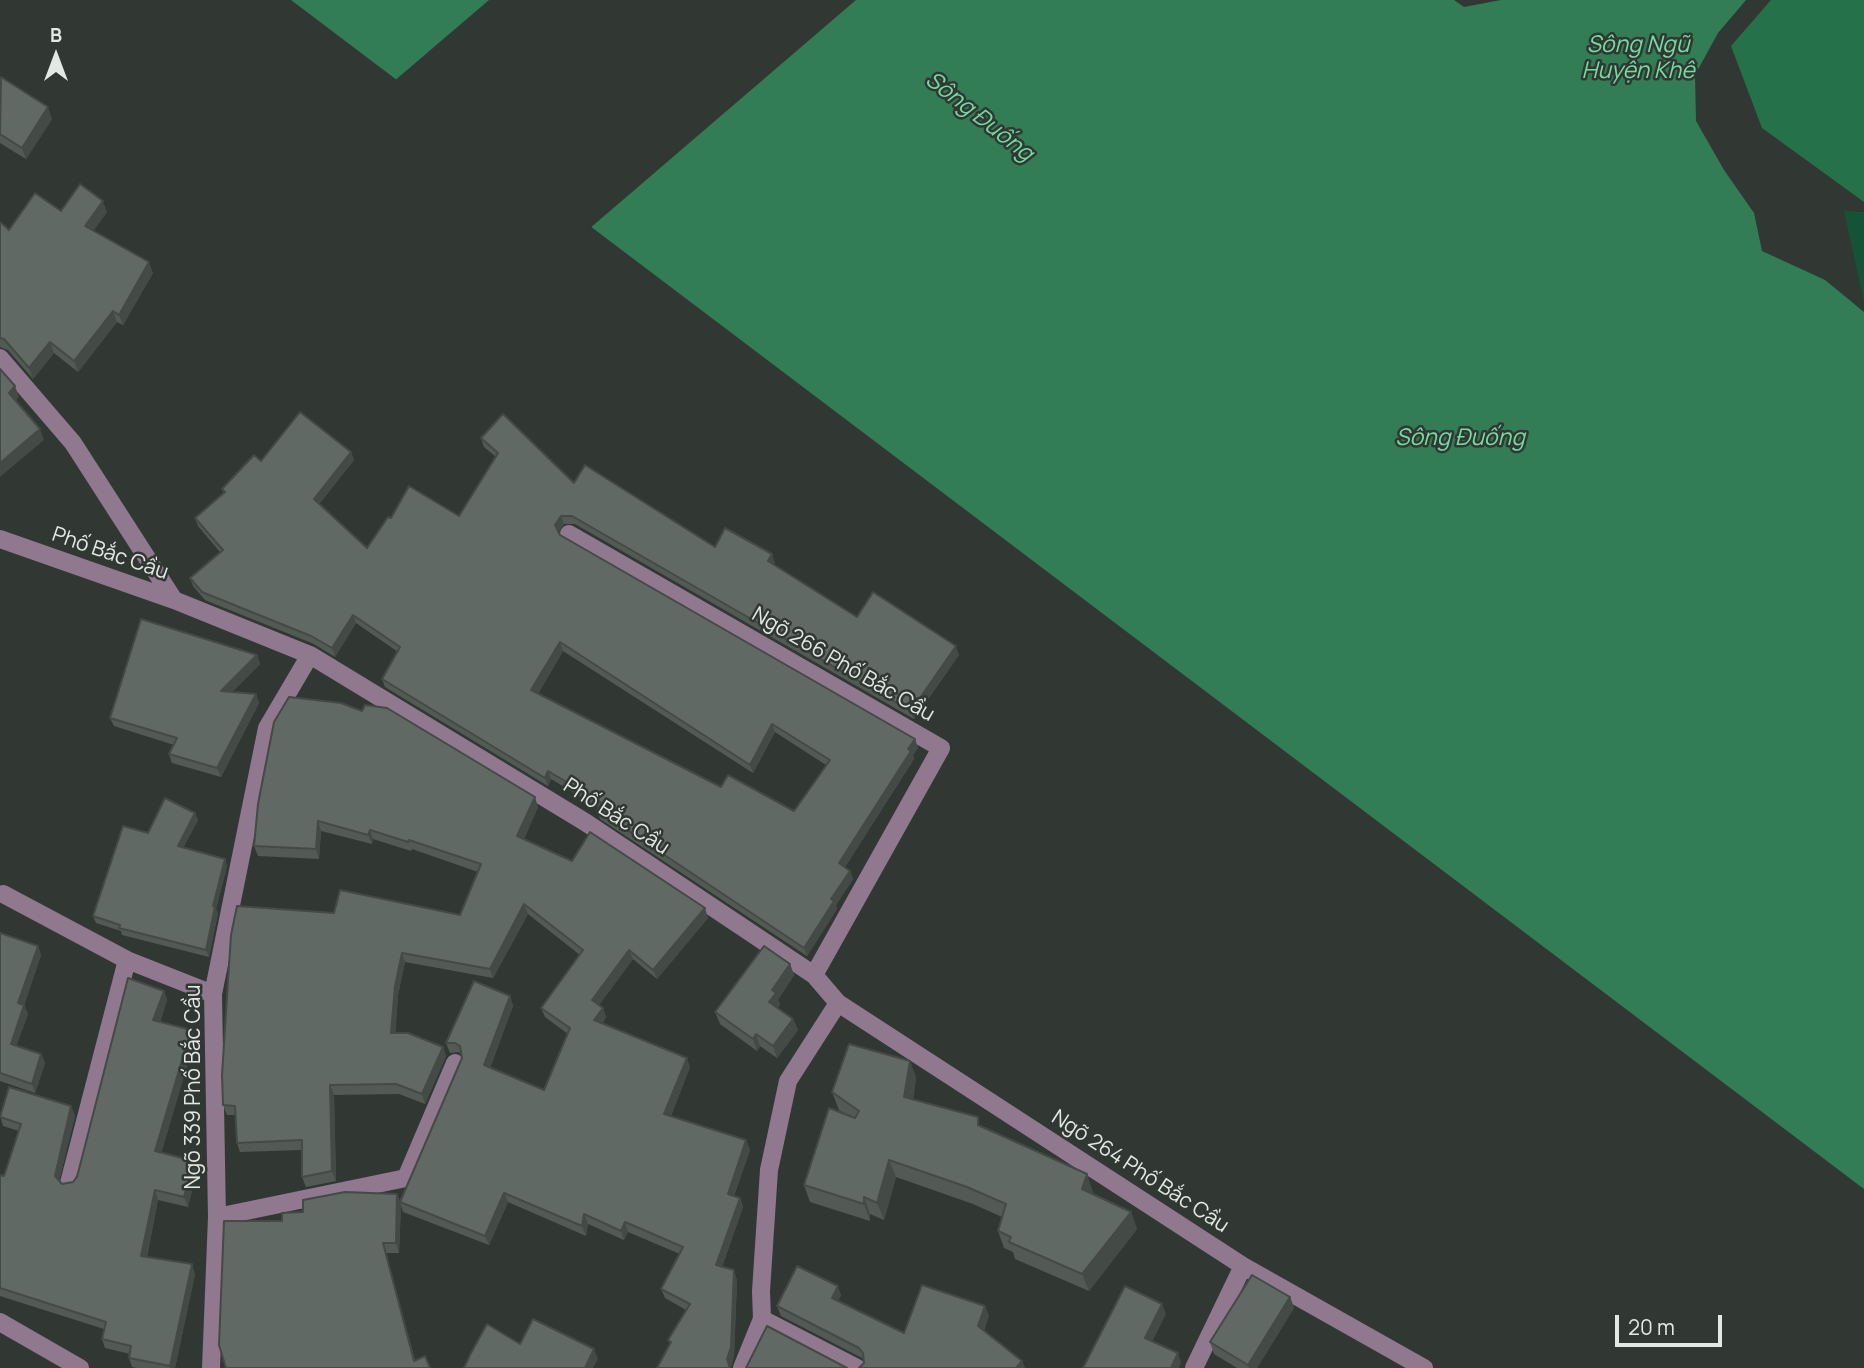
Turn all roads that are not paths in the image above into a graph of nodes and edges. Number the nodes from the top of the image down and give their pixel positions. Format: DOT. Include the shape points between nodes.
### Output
graph roads {
  1 [pos="0,358"];
  2 [pos="569,534"];
  3 [pos="0,540"];
  4 [pos="174,600"];
  5 [pos="310,655"];
  6 [pos="4,894"];
  7 [pos="127,960"];
  8 [pos="814,975"];
  9 [pos="213,994"];
  10 [pos="838,1003"];
  11 [pos="455,1063"];
  12 [pos="69,1183"];
  13 [pos="217,1217"];
  14 [pos="1243,1266"];
  15 [pos="762,1320"];
  16 [pos="0,1322"];
  17 [pos="80,1368"];
  18 [pos="211,1368"];
  19 [pos="742,1368"];
  20 [pos="857,1368"];
  21 [pos="1194,1368"];
  22 [pos="1424,1368"];
  1 -- 4 [label="street" via="73,443"];
  2 -- 8 [label="street, Ngõ 266 Phố Bắc Cầu" via="942,748"];
  3 -- 4 [label="street, Phố Bắc Cầu"];
  4 -- 5 [label="street, Phố Bắc Cầu"];
  5 -- 8 [label="street, Phố Bắc Cầu" via="585,822"];
  5 -- 9 [label="street, Ngõ 339 Phố Bắc Cầu" via="267,728"];
  6 -- 7 [label="street"];
  7 -- 9 [label="street"];
  7 -- 12 [label="street"];
  8 -- 10 [label="street, Phố Bắc Cầu"];
  9 -- 13 [label="street, Ngõ 339 Phố Bắc Cầu"];
  10 -- 14 [label="street, Ngõ 264 Phố Bắc Cầu"];
  10 -- 15 [label="street" via="788,1081 769,1170"];
  11 -- 13 [label="street" via="406,1178"];
  13 -- 18 [label="street, Ngõ 339 Phố Bắc Cầu"];
  14 -- 21 [label="street"];
  14 -- 22 [label="street, Ngõ 264 Phố Bắc Cầu"];
  15 -- 19 [label="street"];
  15 -- 20 [label="street"];
  16 -- 17 [label="street"];
}
